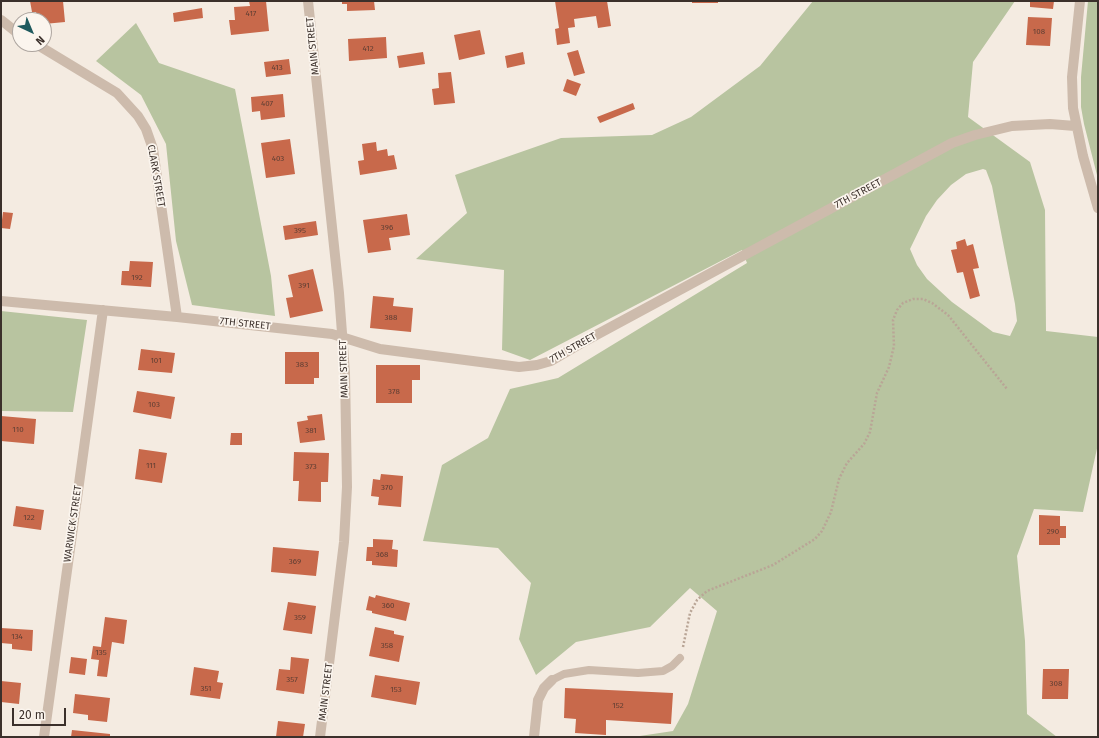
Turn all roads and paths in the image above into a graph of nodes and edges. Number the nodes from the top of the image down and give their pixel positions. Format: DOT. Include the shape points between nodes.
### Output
graph roads {
  1 [pos="308,1"];
  2 [pos="1080,1"];
  3 [pos="1,20"];
  4 [pos="12,29"];
  5 [pos="49,52"];
  6 [pos="1075,126"];
  7 [pos="1098,208"];
  8 [pos="1,300"];
  9 [pos="103,310"];
  10 [pos="177,316"];
  11 [pos="343,337"];
  12 [pos="1007,389"];
  13 [pos="680,658"];
  14 [pos="552,680"];
  15 [pos="44,737"];
  16 [pos="320,737"];
  17 [pos="534,737"];
  1 -- 11 [label="street, MAIN STREET"];
  2 -- 6 [label="street" via="1072,77"];
  3 -- 4 [label="street"];
  5 -- 10 [label="street, CLARK STREET" via="117,93 146,129 153,149"];
  6 -- 7 [label="street"];
  6 -- 11 [label="street, 7TH STREET" via="1012,126 975,134 952,143 551,360 537,365 519,367 380,349"];
  8 -- 9 [label="street, 7TH STREET"];
  9 -- 10 [label="street, 7TH STREET"];
  9 -- 15 [label="street, WARWICK STREET"];
  10 -- 11 [label="street, 7TH STREET"];
  11 -- 16 [label="street, MAIN STREET" via="347,487 344,542"];
  12 -- 13 [label="path" via="948,315 923,299 913,298 903,304 893,320 894,346 886,375 877,394 870,432 864,444 847,462 822,531 805,546 773,565 707,591 697,600 690,613"];
  13 -- 14 [label="lane" via="663,671 638,673 589,670 564,674"];
  14 -- 17 [label="street" via="538,700"];
}
